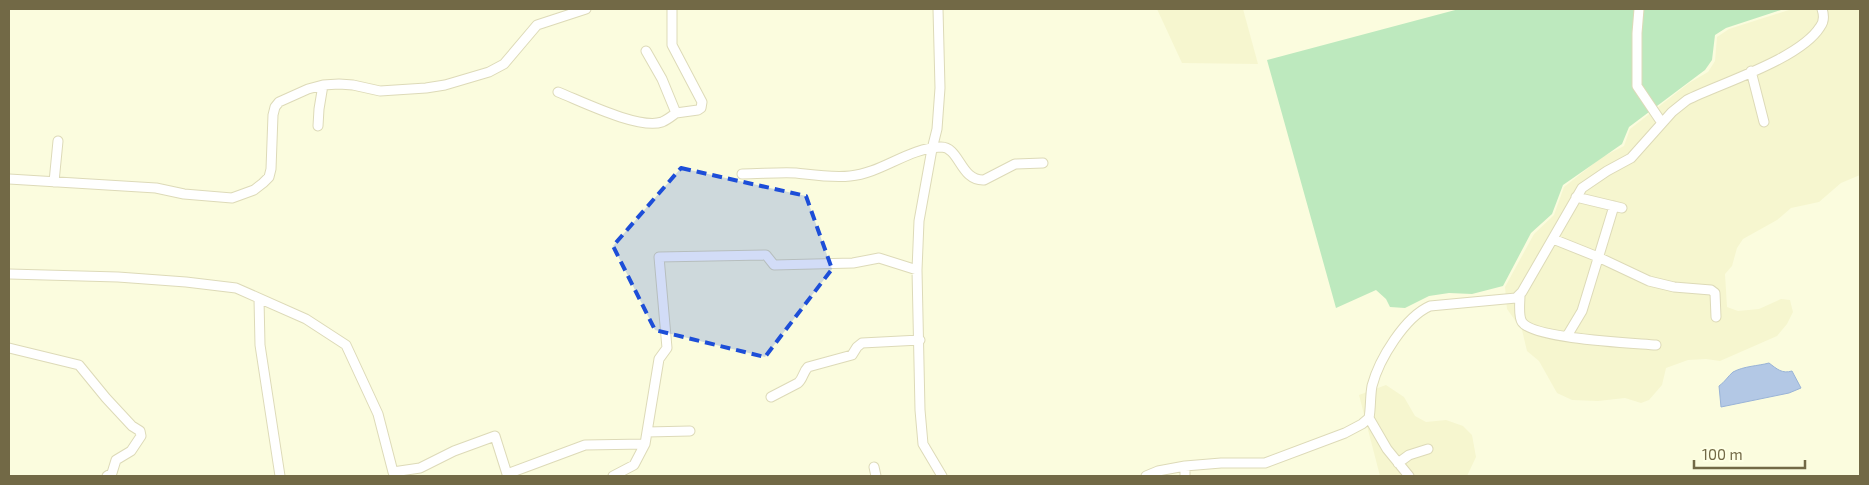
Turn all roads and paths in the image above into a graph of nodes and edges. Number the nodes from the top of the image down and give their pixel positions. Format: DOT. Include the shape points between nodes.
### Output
graph roads {
  1 [pos="586,9"];
  2 [pos="672,9"];
  3 [pos="938,9"];
  4 [pos="1639,9"];
  5 [pos="1822,9"];
  6 [pos="646,51"];
  7 [pos="1751,71"];
  8 [pos="324,85"];
  9 [pos="558,92"];
  10 [pos="676,114"];
  11 [pos="1764,122"];
  12 [pos="1662,123"];
  13 [pos="318,126"];
  14 [pos="58,141"];
  15 [pos="932,149"];
  16 [pos="1043,163"];
  17 [pos="742,174"];
  18 [pos="9,179"];
  19 [pos="54,182"];
  20 [pos="1576,197"];
  21 [pos="1553,239"];
  22 [pos="1598,257"];
  23 [pos="917,270"];
  24 [pos="9,274"];
  25 [pos="1520,294"];
  26 [pos="260,300"];
  27 [pos="1716,317"];
  28 [pos="1567,336"];
  29 [pos="920,340"];
  30 [pos="1656,345"];
  31 [pos="9,348"];
  32 [pos="771,397"];
  33 [pos="1369,418"];
  34 [pos="690,430"];
  35 [pos="647,432"];
  36 [pos="645,444"];
  37 [pos="1428,449"];
  38 [pos="1398,463"];
  39 [pos="1184,466"];
  40 [pos="107,476"];
  41 [pos="280,476"];
  42 [pos="613,476"];
  43 [pos="942,476"];
  44 [pos="1146,476"];
  45 [pos="1186,476"];
  46 [pos="1409,476"];
  1 -- 8 [label="street" via="537,25 504,64 468,79 426,88 380,90 353,85"];
  2 -- 10 [label="street" via="672,45 702,105 698,110"];
  3 -- 15 [label="street" via="940,88"];
  4 -- 12 [label="street" via="1637,86"];
  5 -- 7 [label="street" via="1822,26 1812,37 1792,53"];
  6 -- 10 [label="street"];
  7 -- 11 [label="street"];
  7 -- 12 [label="street" via="1686,100"];
  8 -- 13 [label="street"];
  8 -- 19 [label="street" via="290,96 275,107 269,176 242,195 212,197 156,188"];
  9 -- 10 [label="street" via="638,121 662,122"];
  12 -- 20 [label="street" via="1631,158 1594,179"];
  14 -- 19 [label="street"];
  15 -- 16 [label="street" via="950,149 967,172 979,180 1015,164"];
  15 -- 17 [label="street" via="850,176"];
  15 -- 23 [label="street" via="919,221"];
  18 -- 19 [label="street"];
  20 -- 21 [label="street"];
  20 -- 22 [label="street" via="1618,207"];
  21 -- 22 [label="street"];
  21 -- 25 [label="street"];
  22 -- 27 [label="street" via="1660,285 1711,290 1715,293"];
  22 -- 28 [label="street" via="1582,311"];
  23 -- 29 [label="street"];
  23 -- 35 [label="street" via="879,258 853,264 774,264 766,255 659,256 668,342 659,359"];
  24 -- 26 [label="street" via="186,282 236,288"];
  25 -- 28 [label="street" via="1524,324 1537,331"];
  25 -- 33 [label="street" via="1510,300 1442,304 1420,310 1402,329 1379,366 1372,386"];
  26 -- 36 [label="street" via="306,319 346,344 378,414 393,472 420,468 495,436 507,474 585,445"];
  26 -- 41 [label="street" via="260,345"];
  28 -- 30 [label="street"];
  29 -- 32 [label="street" via="862,343 852,355 808,367 802,380"];
  29 -- 43 [label="street" via="923,444"];
  31 -- 40 [label="street" via="79,365 106,398 140,431 141,436 131,451 116,460 112,473"];
  33 -- 38 [label="street"];
  33 -- 39 [label="street" via="1345,433 1265,463"];
  34 -- 35 [label="street"];
  35 -- 36 [label="street"];
  36 -- 42 [label="street" via="634,465"];
  37 -- 38 [label="street" via="1409,455"];
  38 -- 46 [label="street"];
  39 -- 44 [label="street"];
  39 -- 45 [label="street"];
}
